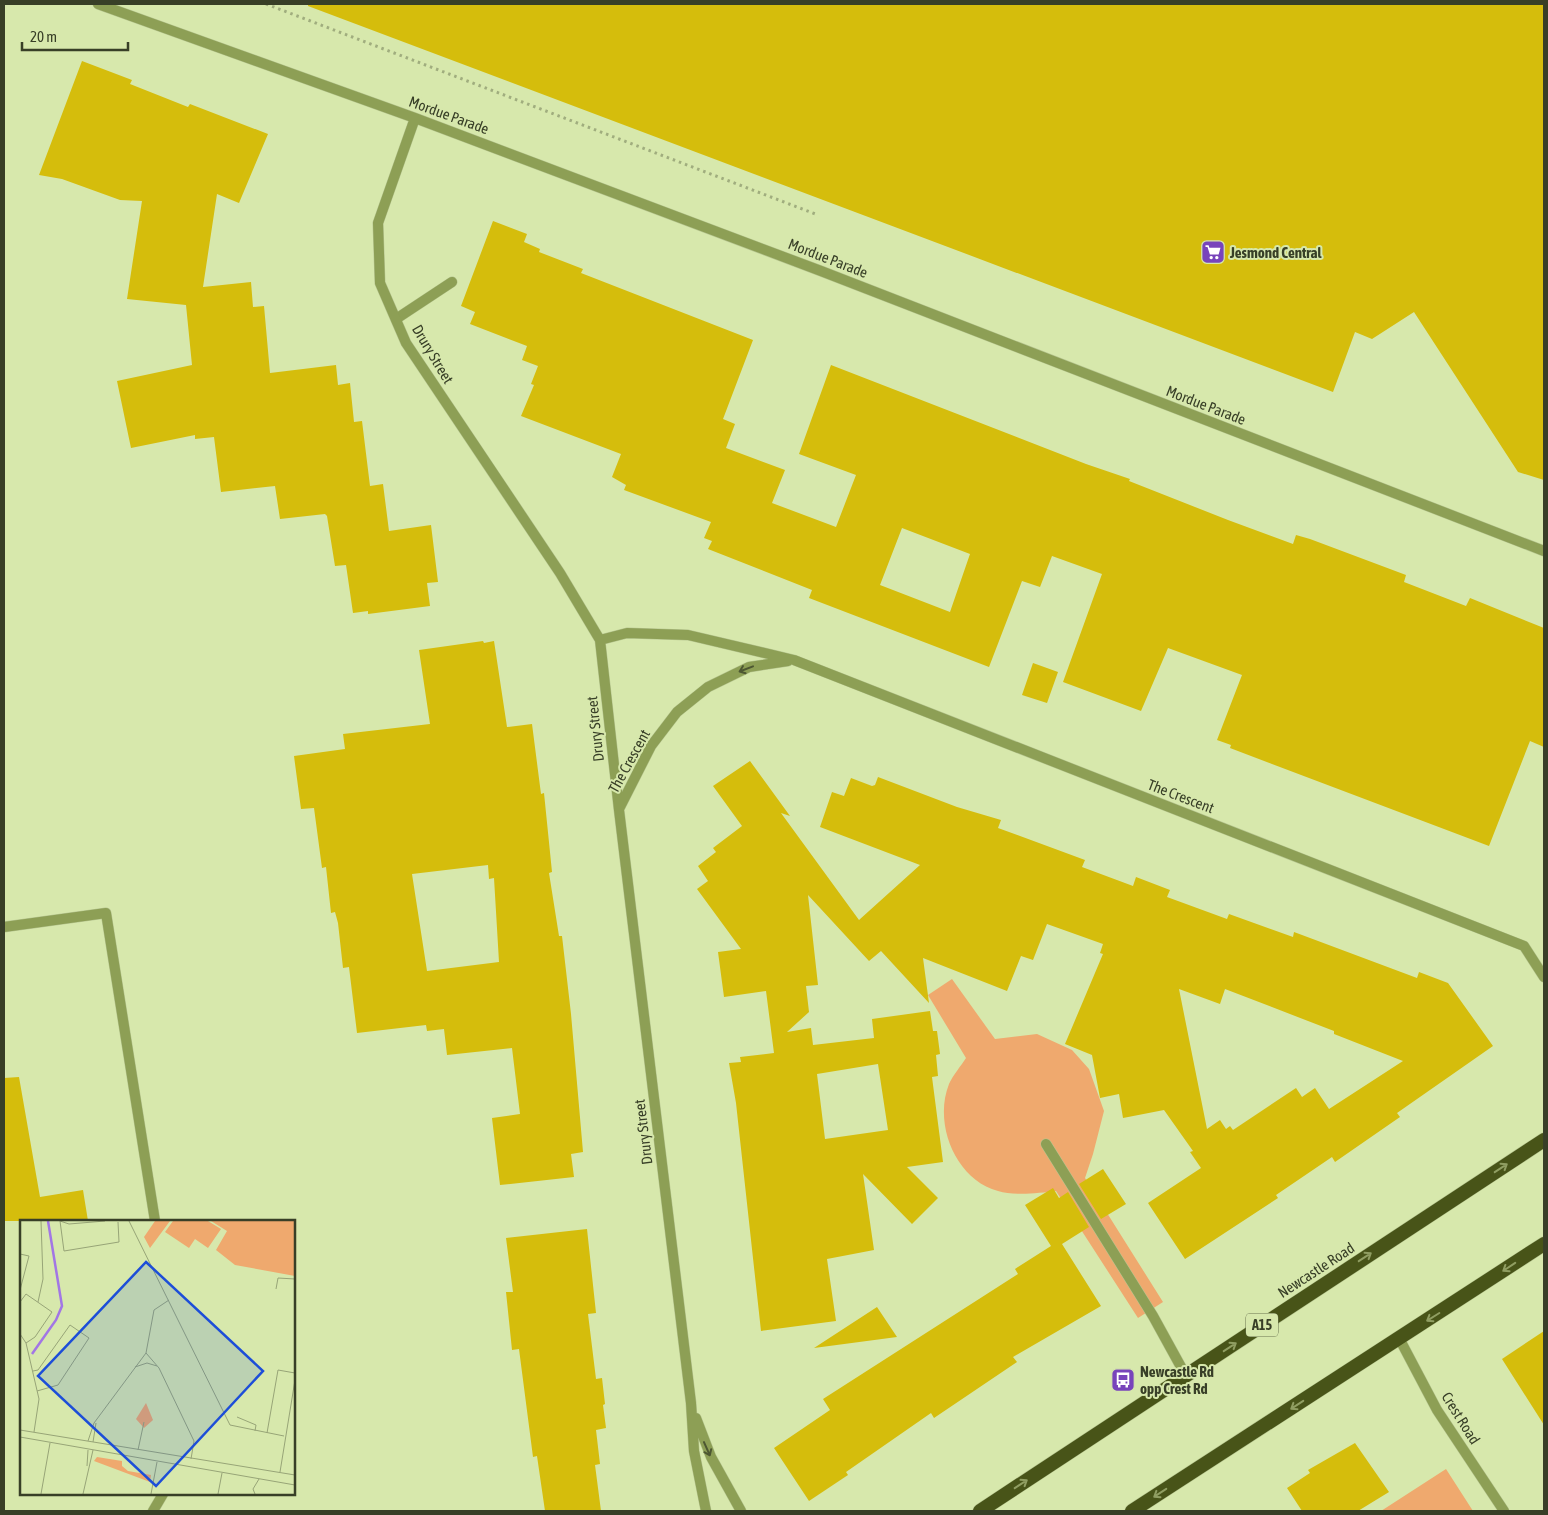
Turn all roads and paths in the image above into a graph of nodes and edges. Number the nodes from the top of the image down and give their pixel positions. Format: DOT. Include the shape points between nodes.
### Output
graph roads {
  1 [pos="98,4"];
  2 [pos="266,4"];
  3 [pos="415,118"];
  4 [pos="818,215"];
  5 [pos="452,282"];
  6 [pos="396,319"];
  7 [pos="1544,552"];
  8 [pos="600,640"];
  9 [pos="794,660"];
  10 [pos="619,810"];
  11 [pos="4,927"];
  12 [pos="1544,977"];
  13 [pos="1544,1140"];
  14 [pos="1046,1144"];
  15 [pos="155,1220"];
  16 [pos="1544,1244"];
  17 [pos="1399,1338"];
  18 [pos="1186,1376"];
  19 [pos="691,1403"];
  20 [pos="163,1495"];
  21 [pos="153,1511"];
  22 [pos="706,1511"];
  23 [pos="741,1511"];
  24 [pos="980,1511"];
  25 [pos="1132,1511"];
  26 [pos="1504,1511"];
  1 -- 3 [label="street, Mordue Parade"];
  2 -- 4 [label="path"];
  3 -- 6 [label="street, Drury Street" via="378,223 380,283"];
  3 -- 7 [label="street, Mordue Parade" via="821,271"];
  5 -- 6 [label="street"];
  6 -- 8 [label="street, Drury Street" via="406,343 560,573"];
  8 -- 9 [label="street, The Crescent" via="627,633 688,635"];
  8 -- 10 [label="street, Drury Street"];
  9 -- 10 [label="street, The Crescent, one-way" via="748,667 708,687 677,712 651,746"];
  9 -- 12 [label="street, The Crescent" via="1524,946"];
  10 -- 19 [label="street, Drury Street"];
  11 -- 15 [label="street" via="106,913"];
  18 -- 13 [label="highway, Newcastle Road / A15, one-way"];
  14 -- 18 [label="street" via="1153,1316"];
  16 -- 17 [label="highway, one-way"];
  17 -- 25 [label="highway, one-way"];
  17 -- 26 [label="street, Crest Road" via="1437,1410"];
  24 -- 18 [label="highway, Newcastle Road / A15, one-way"];
  19 -- 22 [label="street, Drury Street" via="694,1451"];
  19 -- 23 [label="street, Drury Street, one-way" via="711,1457"];
  20 -- 21 [label="street"];
}
